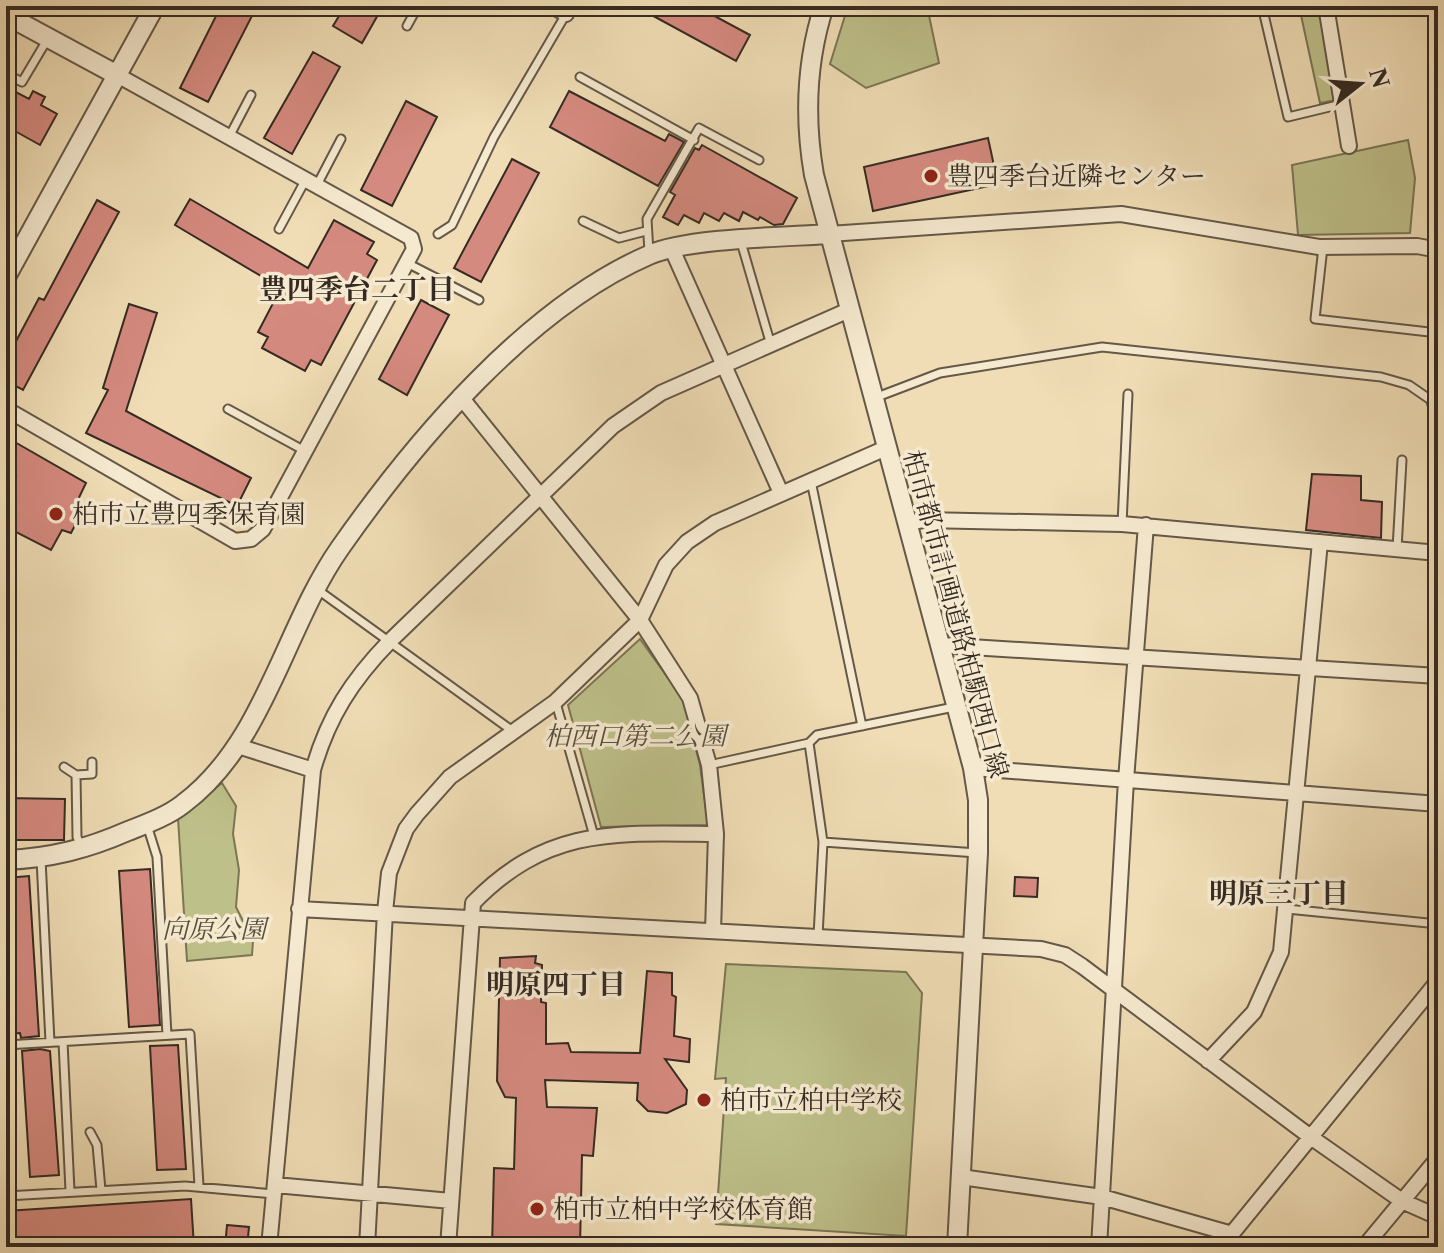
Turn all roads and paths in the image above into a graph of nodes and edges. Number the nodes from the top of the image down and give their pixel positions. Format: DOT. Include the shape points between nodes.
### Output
graph roads {
  1 [pos="155,6"];
  2 [pos="418,6"];
  3 [pos="824,6"];
  4 [pos="1262,6"];
  5 [pos="1326,6"];
  6 [pos="557,8"];
  7 [pos="6,15"];
  8 [pos="407,26"];
  9 [pos="48,38"];
  10 [pos="6,74"];
  11 [pos="117,75"];
  12 [pos="580,77"];
  13 [pos="251,95"];
  14 [pos="1342,104"];
  15 [pos="229,137"];
  16 [pos="341,139"];
  17 [pos="694,140"];
  18 [pos="1349,146"];
  19 [pos="759,160"];
  20 [pos="312,182"];
  21 [pos="583,221"];
  22 [pos="279,229"];
  23 [pos="646,231"];
  24 [pos="438,234"];
  25 [pos="829,234"];
  26 [pos="741,242"];
  27 [pos="671,247"];
  28 [pos="1323,247"];
  29 [pos="1438,250"];
  30 [pos="649,254"];
  31 [pos="407,263"];
  32 [pos="6,277"];
  33 [pos="479,300"];
  34 [pos="849,310"];
  35 [pos="1438,333"];
  36 [pos="771,345"];
  37 [pos="723,367"];
  38 [pos="1128,394"];
  39 [pos="460,396"];
  40 [pos="873,398"];
  41 [pos="1437,405"];
  42 [pos="6,409"];
  43 [pos="228,409"];
  44 [pos="886,448"];
  45 [pos="305,451"];
  46 [pos="1402,460"];
  47 [pos="811,479"];
  48 [pos="781,493"];
  49 [pos="539,497"];
  50 [pos="906,524"];
  51 [pos="1122,524"];
  52 [pos="1146,525"];
  53 [pos="1320,542"];
  54 [pos="1397,549"];
  55 [pos="1438,553"];
  56 [pos="318,589"];
  57 [pos="640,620"];
  58 [pos="390,641"];
  59 [pos="939,645"];
  60 [pos="1137,657"];
  61 [pos="1309,668"];
  62 [pos="1438,676"];
  63 [pos="555,702"];
  64 [pos="956,706"];
  65 [pos="862,726"];
  66 [pos="514,732"];
  67 [pos="809,743"];
  68 [pos="235,745"];
  69 [pos="92,762"];
  70 [pos="709,765"];
  71 [pos="64,767"];
  72 [pos="973,768"];
  73 [pos="313,770"];
  74 [pos="76,775"];
  75 [pos="1126,780"];
  76 [pos="1297,793"];
  77 [pos="1438,804"];
  78 [pos="147,823"];
  79 [pos="716,834"];
  80 [pos="594,836"];
  81 [pos="823,842"];
  82 [pos="83,850"];
  83 [pos="978,853"];
  84 [pos="41,859"];
  85 [pos="6,860"];
  86 [pos="299,909"];
  87 [pos="1287,909"];
  88 [pos="385,912"];
  89 [pos="470,917"];
  90 [pos="1438,924"];
  91 [pos="713,931"];
  92 [pos="818,937"];
  93 [pos="973,944"];
  94 [pos="1438,981"];
  95 [pos="1113,990"];
  96 [pos="167,1035"];
  97 [pos="50,1042"];
  98 [pos="63,1042"];
  99 [pos="6,1045"];
  100 [pos="1208,1061"];
  101 [pos="90,1132"];
  102 [pos="1312,1138"];
  103 [pos="1438,1158"];
  104 [pos="961,1177"];
  105 [pos="199,1186"];
  106 [pos="101,1190"];
  107 [pos="274,1190"];
  108 [pos="70,1191"];
  109 [pos="370,1193"];
  110 [pos="6,1196"];
  111 [pos="1102,1197"];
  112 [pos="451,1201"];
  113 [pos="1402,1201"];
  114 [pos="1438,1217"];
  115 [pos="1232,1234"];
  116 [pos="269,1247"];
  117 [pos="367,1247"];
  118 [pos="448,1247"];
  119 [pos="957,1247"];
  120 [pos="1099,1247"];
  121 [pos="1221,1247"];
  122 [pos="1364,1247"];
  1 -- 11 [label="street"];
  2 -- 8 [label="lane"];
  3 -- 25 [label="street, 柏市都市計画道路柏駅西口線" via="812,47 807,116"];
  4 -- 14 [label="lane" via="1288,117"];
  5 -- 14 [label="street"];
  6 -- 24 [label="lane" via="452,225"];
  7 -- 9 [label="street"];
  9 -- 10 [label="lane" via="22,82"];
  9 -- 11 [label="street"];
  11 -- 15 [label="street"];
  11 -- 32 [label="street"];
  12 -- 17 [label="lane"];
  13 -- 15 [label="lane"];
  14 -- 18 [label="street"];
  15 -- 20 [label="street"];
  16 -- 20 [label="lane"];
  17 -- 19 [label="lane" via="699,128"];
  17 -- 23 [label="lane" via="647,219"];
  20 -- 22 [label="lane"];
  20 -- 31 [label="street" via="411,238 414,249"];
  21 -- 23 [label="lane" via="619,238"];
  23 -- 30 [label="lane"];
  25 -- 26 [label="street"];
  25 -- 28 [label="street" via="1121,214"];
  25 -- 34 [label="street, 柏市都市計画道路柏駅西口線"];
  26 -- 27 [label="street"];
  26 -- 36 [label="lane"];
  27 -- 30 [label="street"];
  27 -- 37 [label="street"];
  28 -- 29 [label="street"];
  28 -- 35 [label="lane" via="1315,319"];
  30 -- 39 [label="street" via="549,317"];
  31 -- 33 [label="lane"];
  31 -- 45 [label="street"];
  34 -- 36 [label="street"];
  34 -- 40 [label="street, 柏市都市計画道路柏駅西口線"];
  36 -- 37 [label="street"];
  37 -- 48 [label="street"];
  37 -- 49 [label="street" via="661,393 613,426"];
  38 -- 51 [label="lane"];
  39 -- 49 [label="street"];
  39 -- 56 [label="street" via="339,550"];
  40 -- 41 [label="lane" via="940,373 1102,347 1381,377 1409,385"];
  40 -- 44 [label="street, 柏市都市計画道路柏駅西口線"];
  42 -- 45 [label="street" via="235,541 251,539 263,529"];
  43 -- 45 [label="lane"];
  44 -- 47 [label="street"];
  44 -- 50 [label="street, 柏市都市計画道路柏駅西口線"];
  46 -- 54 [label="lane"];
  47 -- 48 [label="street"];
  47 -- 65 [label="lane"];
  48 -- 57 [label="street" via="687,542 666,565"];
  49 -- 57 [label="street"];
  49 -- 58 [label="street"];
  50 -- 51 [label="street"];
  50 -- 59 [label="street, 柏市都市計画道路柏駅西口線"];
  51 -- 52 [label="street"];
  52 -- 53 [label="street"];
  52 -- 60 [label="street"];
  53 -- 54 [label="street"];
  53 -- 61 [label="street"];
  54 -- 55 [label="street"];
  56 -- 58 [label="lane"];
  56 -- 68 [label="street"];
  57 -- 63 [label="street"];
  57 -- 70 [label="street" via="690,698"];
  58 -- 66 [label="lane"];
  58 -- 73 [label="street" via="357,675 335,710"];
  59 -- 60 [label="street"];
  59 -- 64 [label="street, 柏市都市計画道路柏駅西口線"];
  60 -- 61 [label="street"];
  60 -- 75 [label="street"];
  61 -- 62 [label="street"];
  61 -- 76 [label="street"];
  63 -- 66 [label="street"];
  63 -- 80 [label="lane"];
  64 -- 65 [label="lane"];
  64 -- 72 [label="street, 柏市都市計画道路柏駅西口線"];
  65 -- 67 [label="lane" via="817,735"];
  66 -- 88 [label="street" via="450,777 406,829 389,873"];
  67 -- 70 [label="lane"];
  67 -- 81 [label="lane"];
  68 -- 73 [label="street"];
  68 -- 78 [label="street" via="182,805"];
  69 -- 74 [label="lane" via="92,774"];
  70 -- 79 [label="street"];
  71 -- 74 [label="lane"];
  72 -- 75 [label="street"];
  72 -- 83 [label="street, 柏市都市計画道路柏駅西口線"];
  73 -- 86 [label="street"];
  74 -- 82 [label="lane" via="77,837"];
  75 -- 76 [label="street"];
  75 -- 95 [label="street"];
  76 -- 77 [label="street"];
  76 -- 87 [label="street"];
  78 -- 82 [label="street"];
  78 -- 96 [label="lane" via="157,857"];
  79 -- 80 [label="street"];
  79 -- 91 [label="street"];
  80 -- 89 [label="street" via="534,854 500,875 473,903"];
  81 -- 83 [label="lane"];
  81 -- 92 [label="lane"];
  82 -- 84 [label="street"];
  83 -- 93 [label="street, 柏市都市計画道路柏駅西口線"];
  84 -- 85 [label="street"];
  84 -- 97 [label="lane"];
  86 -- 88 [label="street"];
  86 -- 107 [label="street"];
  87 -- 90 [label="lane"];
  87 -- 100 [label="street" via="1281,952 1254,1012"];
  88 -- 89 [label="street"];
  88 -- 109 [label="street"];
  89 -- 91 [label="street"];
  89 -- 112 [label="street"];
  91 -- 92 [label="street"];
  92 -- 93 [label="street"];
  93 -- 95 [label="street" via="1065,955"];
  93 -- 104 [label="street, 柏市都市計画道路柏駅西口線"];
  94 -- 102 [label="street"];
  95 -- 100 [label="street"];
  95 -- 111 [label="street"];
  96 -- 98 [label="lane"];
  96 -- 105 [label="lane" via="190,1034"];
  97 -- 98 [label="lane"];
  97 -- 99 [label="lane"];
  98 -- 108 [label="lane"];
  100 -- 102 [label="street"];
  101 -- 106 [label="lane" via="97,1145"];
  102 -- 113 [label="street"];
  102 -- 115 [label="street"];
  103 -- 113 [label="street"];
  104 -- 111 [label="street"];
  104 -- 119 [label="street, 柏市都市計画道路柏駅西口線"];
  105 -- 106 [label="lane"];
  105 -- 107 [label="lane"];
  106 -- 108 [label="lane"];
  107 -- 109 [label="street"];
  107 -- 116 [label="street"];
  108 -- 110 [label="lane"];
  109 -- 112 [label="street"];
  109 -- 117 [label="street"];
  111 -- 115 [label="street"];
  111 -- 120 [label="street"];
  112 -- 118 [label="street"];
  113 -- 114 [label="street"];
  113 -- 122 [label="street"];
  115 -- 121 [label="street"];
}
